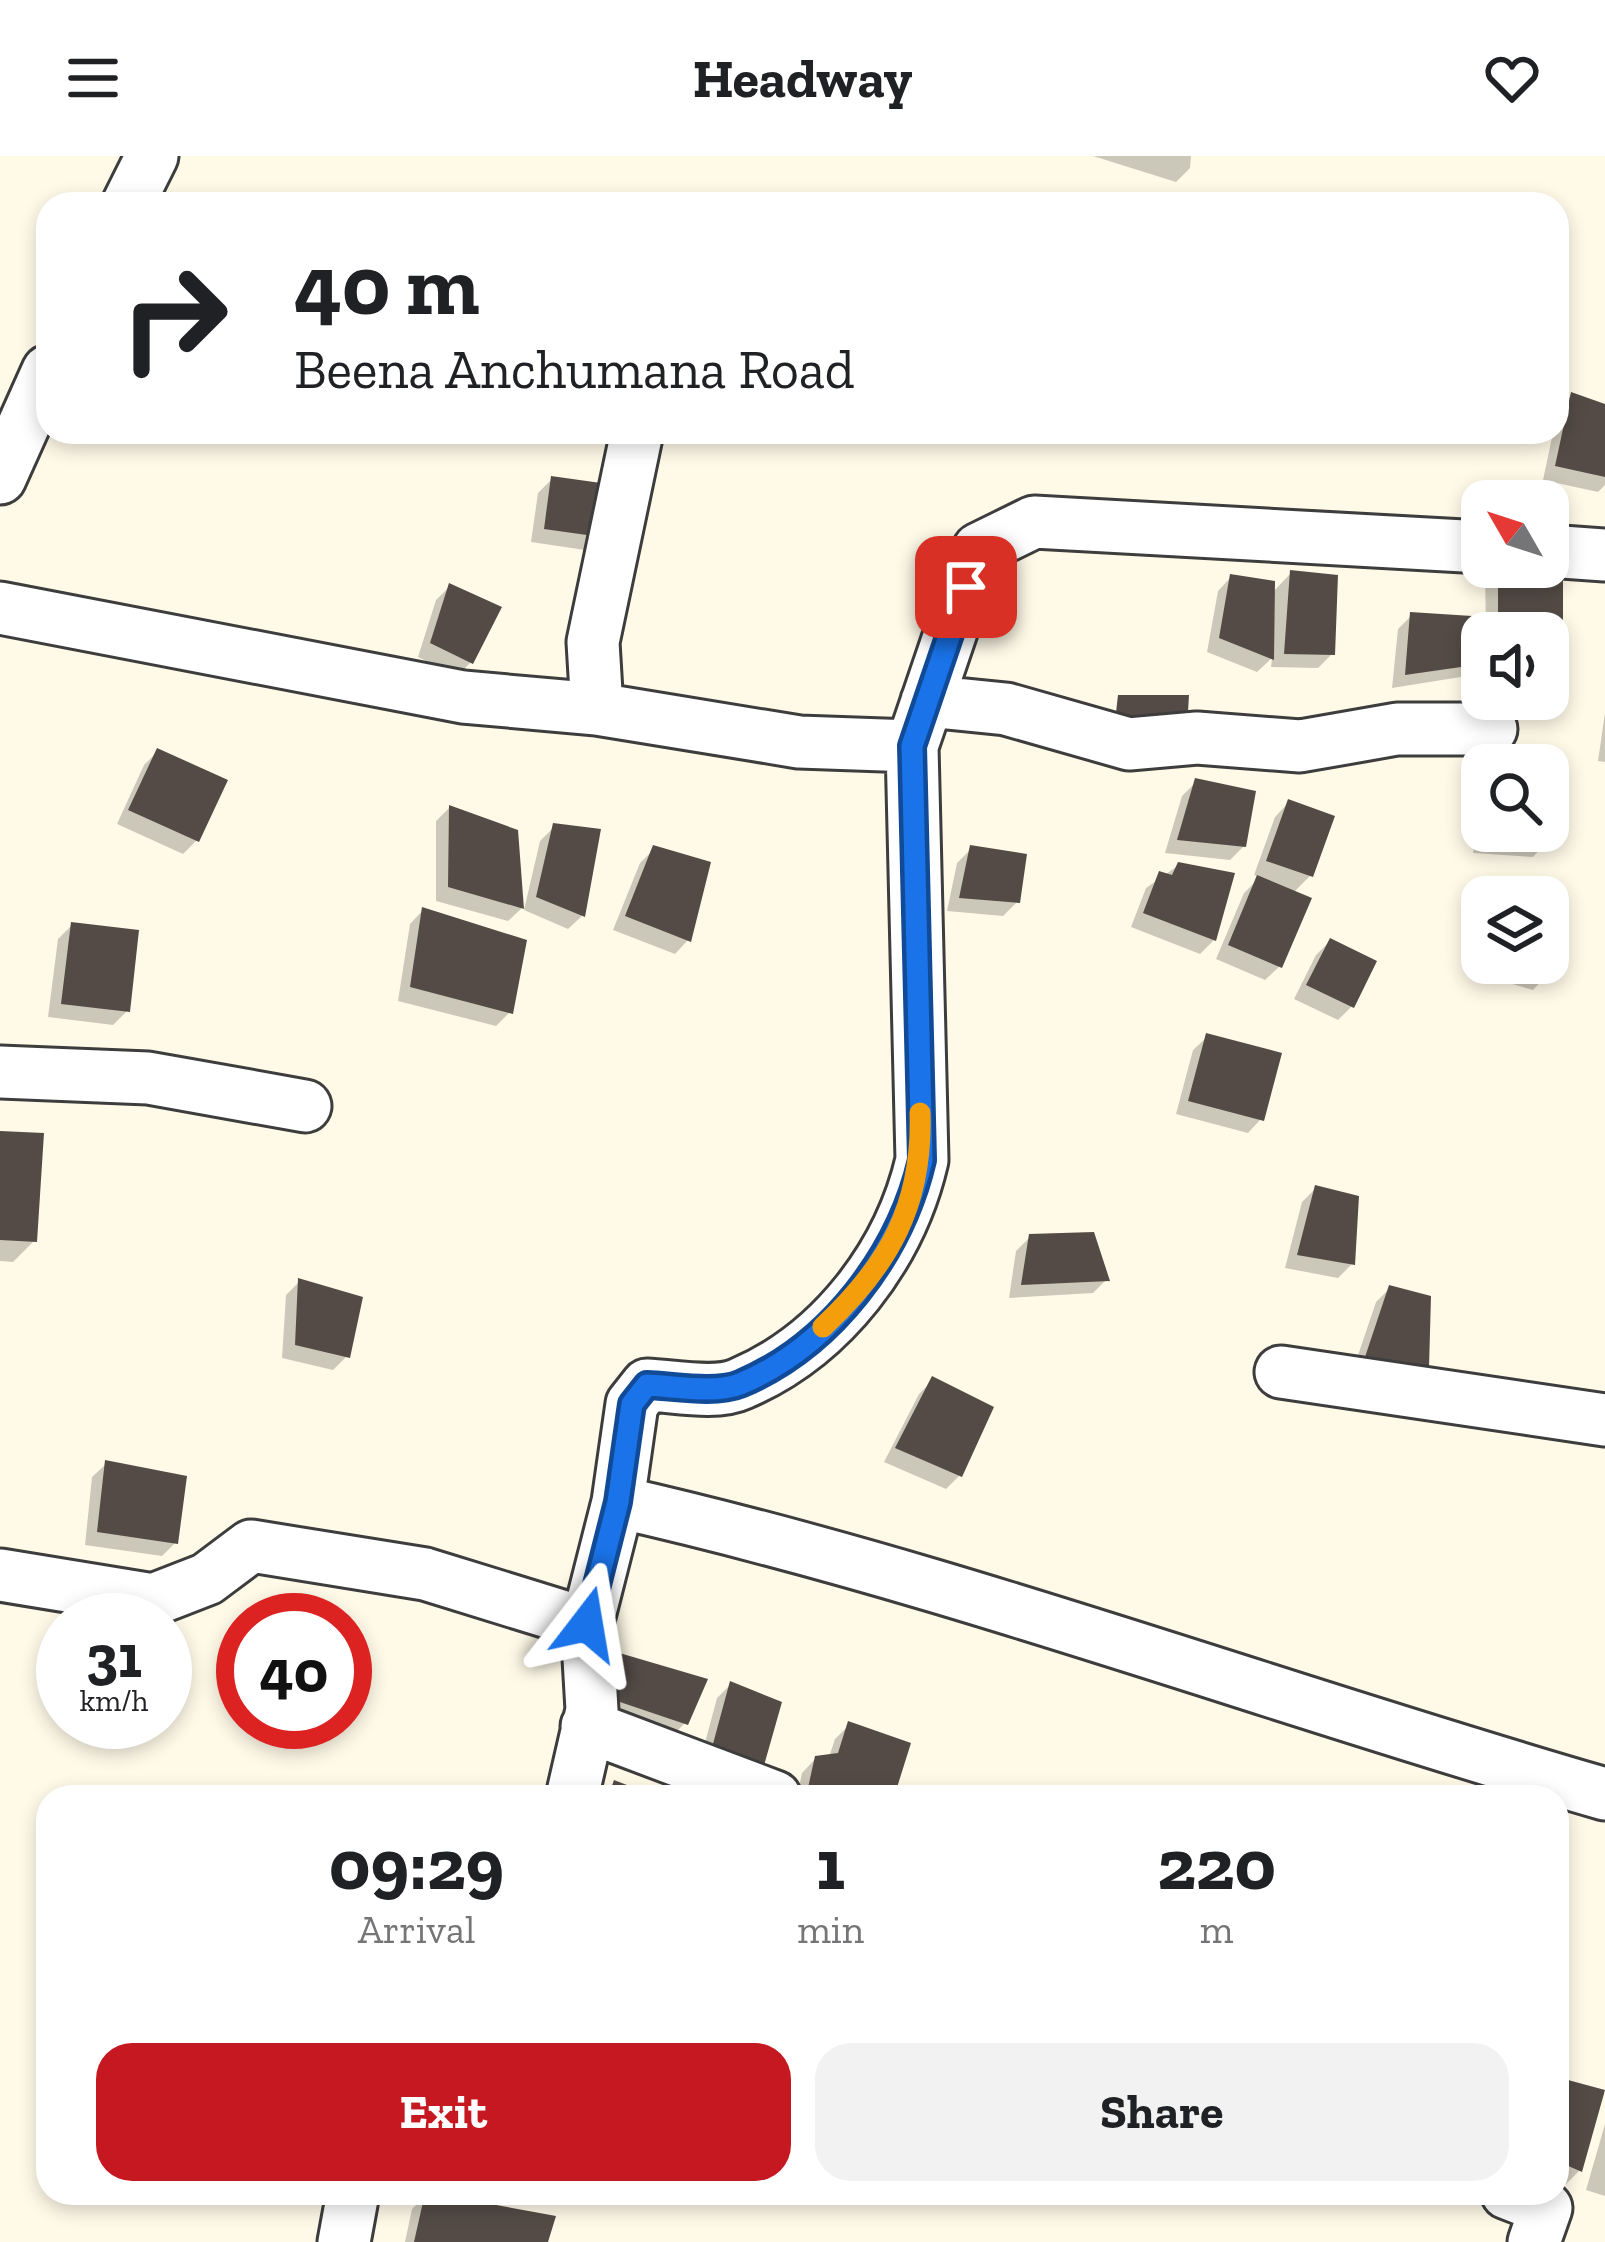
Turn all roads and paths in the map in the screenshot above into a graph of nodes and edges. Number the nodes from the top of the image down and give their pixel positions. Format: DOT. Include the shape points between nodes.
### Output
graph roads {
  1 [pos="152,156"];
  2 [pos="134,192"];
  3 [pos="36,398"];
  4 [pos="635,444"];
  5 [pos="0,478"];
  6 [pos="1461,546"];
  7 [pos="1569,552"];
  8 [pos="1605,555"];
  9 [pos="0,608"];
  10 [pos="597,709"];
  11 [pos="920,723"];
  12 [pos="1491,729"];
  13 [pos="0,1072"];
  14 [pos="305,1106"];
  15 [pos="1281,1372"];
  16 [pos="1605,1420"];
  17 [pos="618,1502"];
  18 [pos="0,1575"];
  19 [pos="587,1624"];
  20 [pos="587,1726"];
  21 [pos="575,1785"];
  22 [pos="743,1785"];
  23 [pos="1605,1794"];
  24 [pos="351,2205"];
  25 [pos="1540,2205"];
  26 [pos="344,2242"];
  27 [pos="1534,2242"];
  1 -- 2 [label="street"];
  3 -- 5 [label="street"];
  4 -- 10 [label="street" via="593,641"];
  6 -- 11 [label="street" via="1034,522 979,549"];
  7 -- 8 [label="street"];
  9 -- 10 [label="street" via="463,697"];
  10 -- 11 [label="street" via="799,742"];
  11 -- 12 [label="street" via="1006,709 1129,744 1197,738 1300,746 1397,729"];
  11 -- 17 [label="street" via="922,1160 913,1198 864,1288 778,1360 736,1387 647,1385 632,1404"];
  13 -- 14 [label="street" via="148,1078"];
  15 -- 16 [label="street"];
  17 -- 19 [label="street"];
  17 -- 23 [label="street" via="864,1562"];
  18 -- 19 [label="street" via="152,1600 207,1579 250,1546 425,1574"];
  19 -- 20 [label="street"];
  20 -- 21 [label="street"];
  20 -- 22 [label="street"];
  24 -- 26 [label="street"];
  25 -- 27 [label="street"];
}
